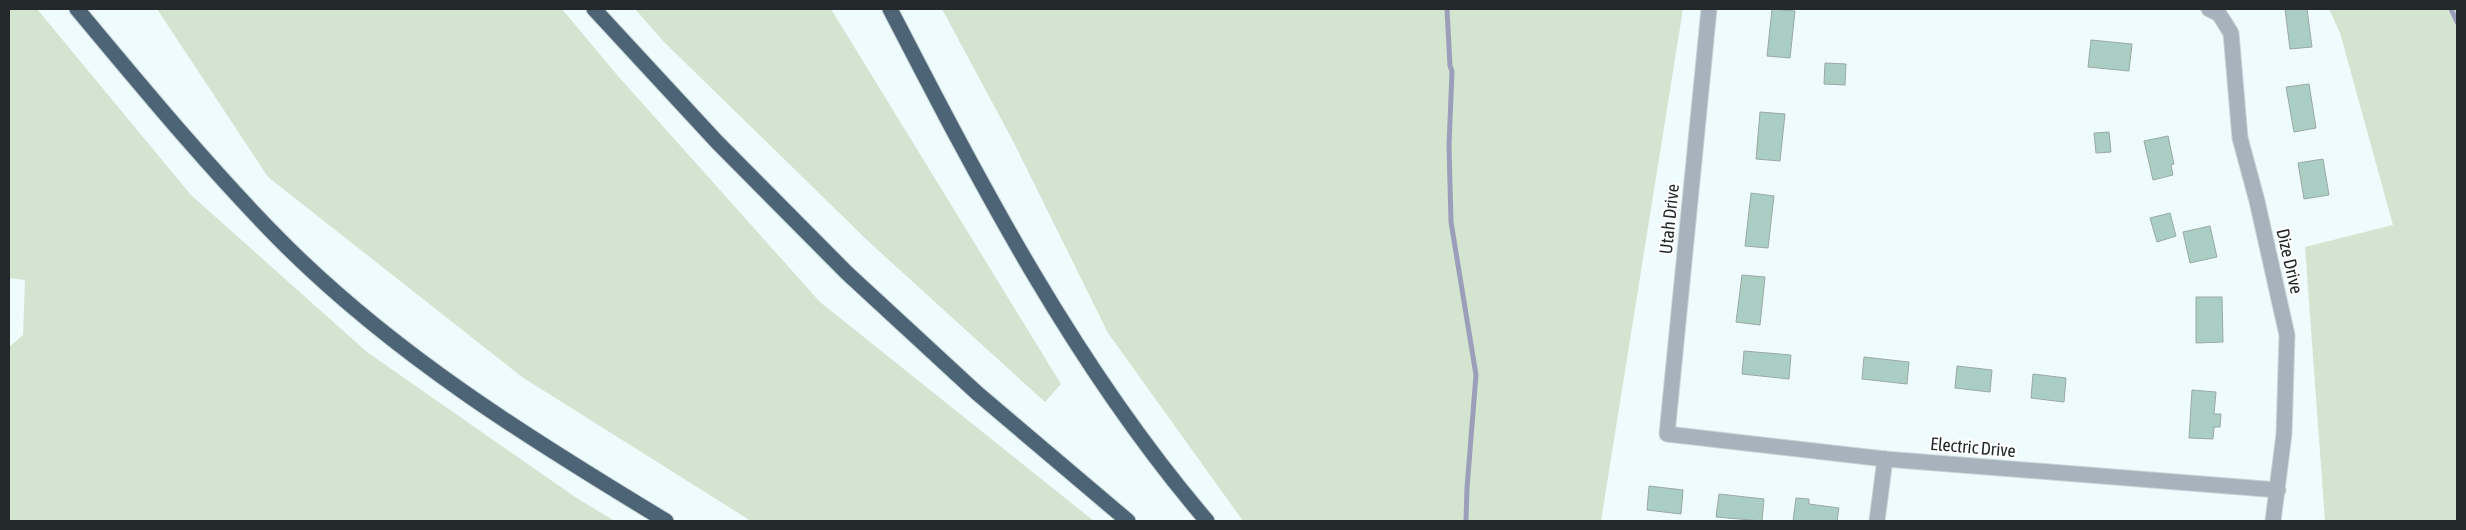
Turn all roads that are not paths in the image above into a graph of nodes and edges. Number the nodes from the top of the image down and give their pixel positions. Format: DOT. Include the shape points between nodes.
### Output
graph roads {
  1 [pos="77,9"];
  2 [pos="594,9"];
  3 [pos="890,9"];
  4 [pos="1709,9"];
  5 [pos="2214,11"];
  6 [pos="1667,434"];
  7 [pos="1885,459"];
  8 [pos="2278,490"];
  9 [pos="666,521"];
  10 [pos="1128,521"];
  11 [pos="1207,521"];
  12 [pos="1877,521"];
  13 [pos="2273,521"];
  1 -- 9 [label="highway" via="221,177 281,241 364,315 458,389 561,458"];
  2 -- 10 [label="highway" via="717,142 847,273 977,393"];
  3 -- 11 [label="highway" via="1042,289 1084,358"];
  4 -- 6 [label="street, Utah Drive"];
  5 -- 8 [label="street, Dize Drive" via="2231,33 2240,138 2287,335 2284,434"];
  6 -- 7 [label="street, Electric Drive"];
  7 -- 8 [label="street, Electric Drive"];
  7 -- 12 [label="street"];
  8 -- 13 [label="street, Dize Drive"];
}
